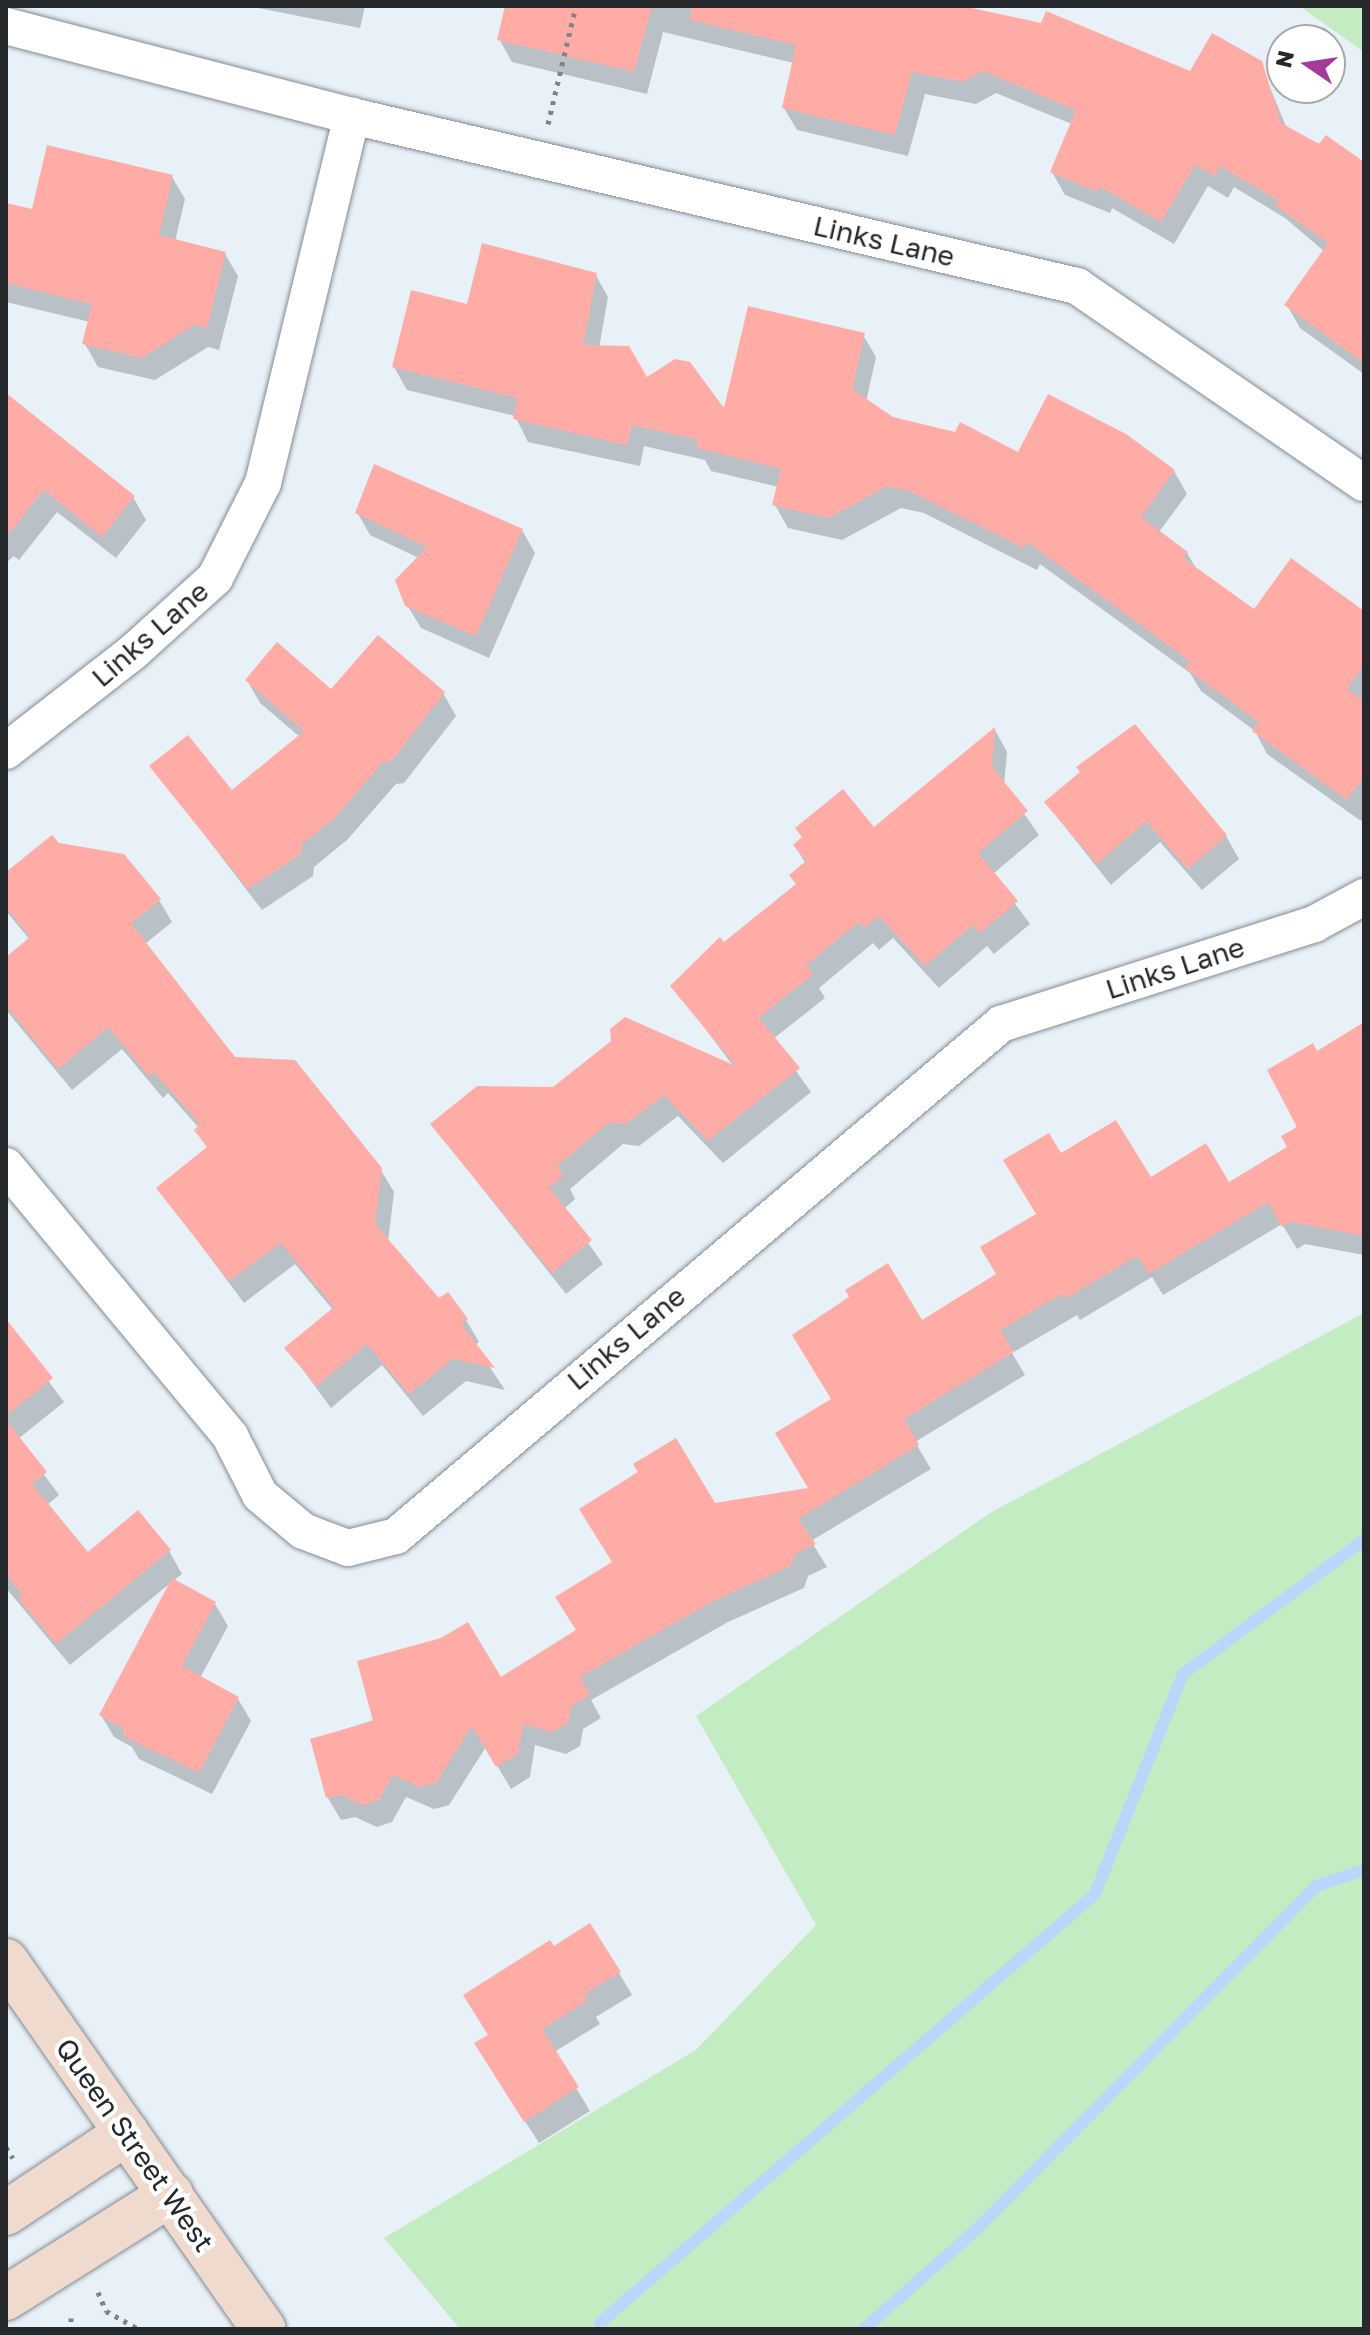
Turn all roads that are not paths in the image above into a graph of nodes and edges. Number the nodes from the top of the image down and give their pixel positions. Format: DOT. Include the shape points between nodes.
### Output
graph roads {
  1 [pos="6,26"];
  2 [pos="352,116"];
  3 [pos="1364,483"];
  4 [pos="6,751"];
  5 [pos="1364,897"];
  6 [pos="6,1166"];
  7 [pos="6,1961"];
  8 [pos="127,2133"];
  9 [pos="171,2194"];
  10 [pos="6,2213"];
  11 [pos="6,2298"];
  12 [pos="264,2329"];
  1 -- 2 [label="street, Links Lane"];
  2 -- 3 [label="street, Links Lane" via="1077,286"];
  2 -- 4 [label="street, Links Lane" via="263,483 215,578 132,653"];
  5 -- 6 [label="street, Links Lane" via="1314,924 1001,1024 396,1536 348,1548 303,1531 260,1495 230,1436"];
  7 -- 8 [label="main road, Queen Street West"];
  8 -- 9 [label="main road, Queen Street West"];
  8 -- 10 [label="main road"];
  9 -- 11 [label="main road"];
  9 -- 12 [label="main road, Queen Street West"];
}
